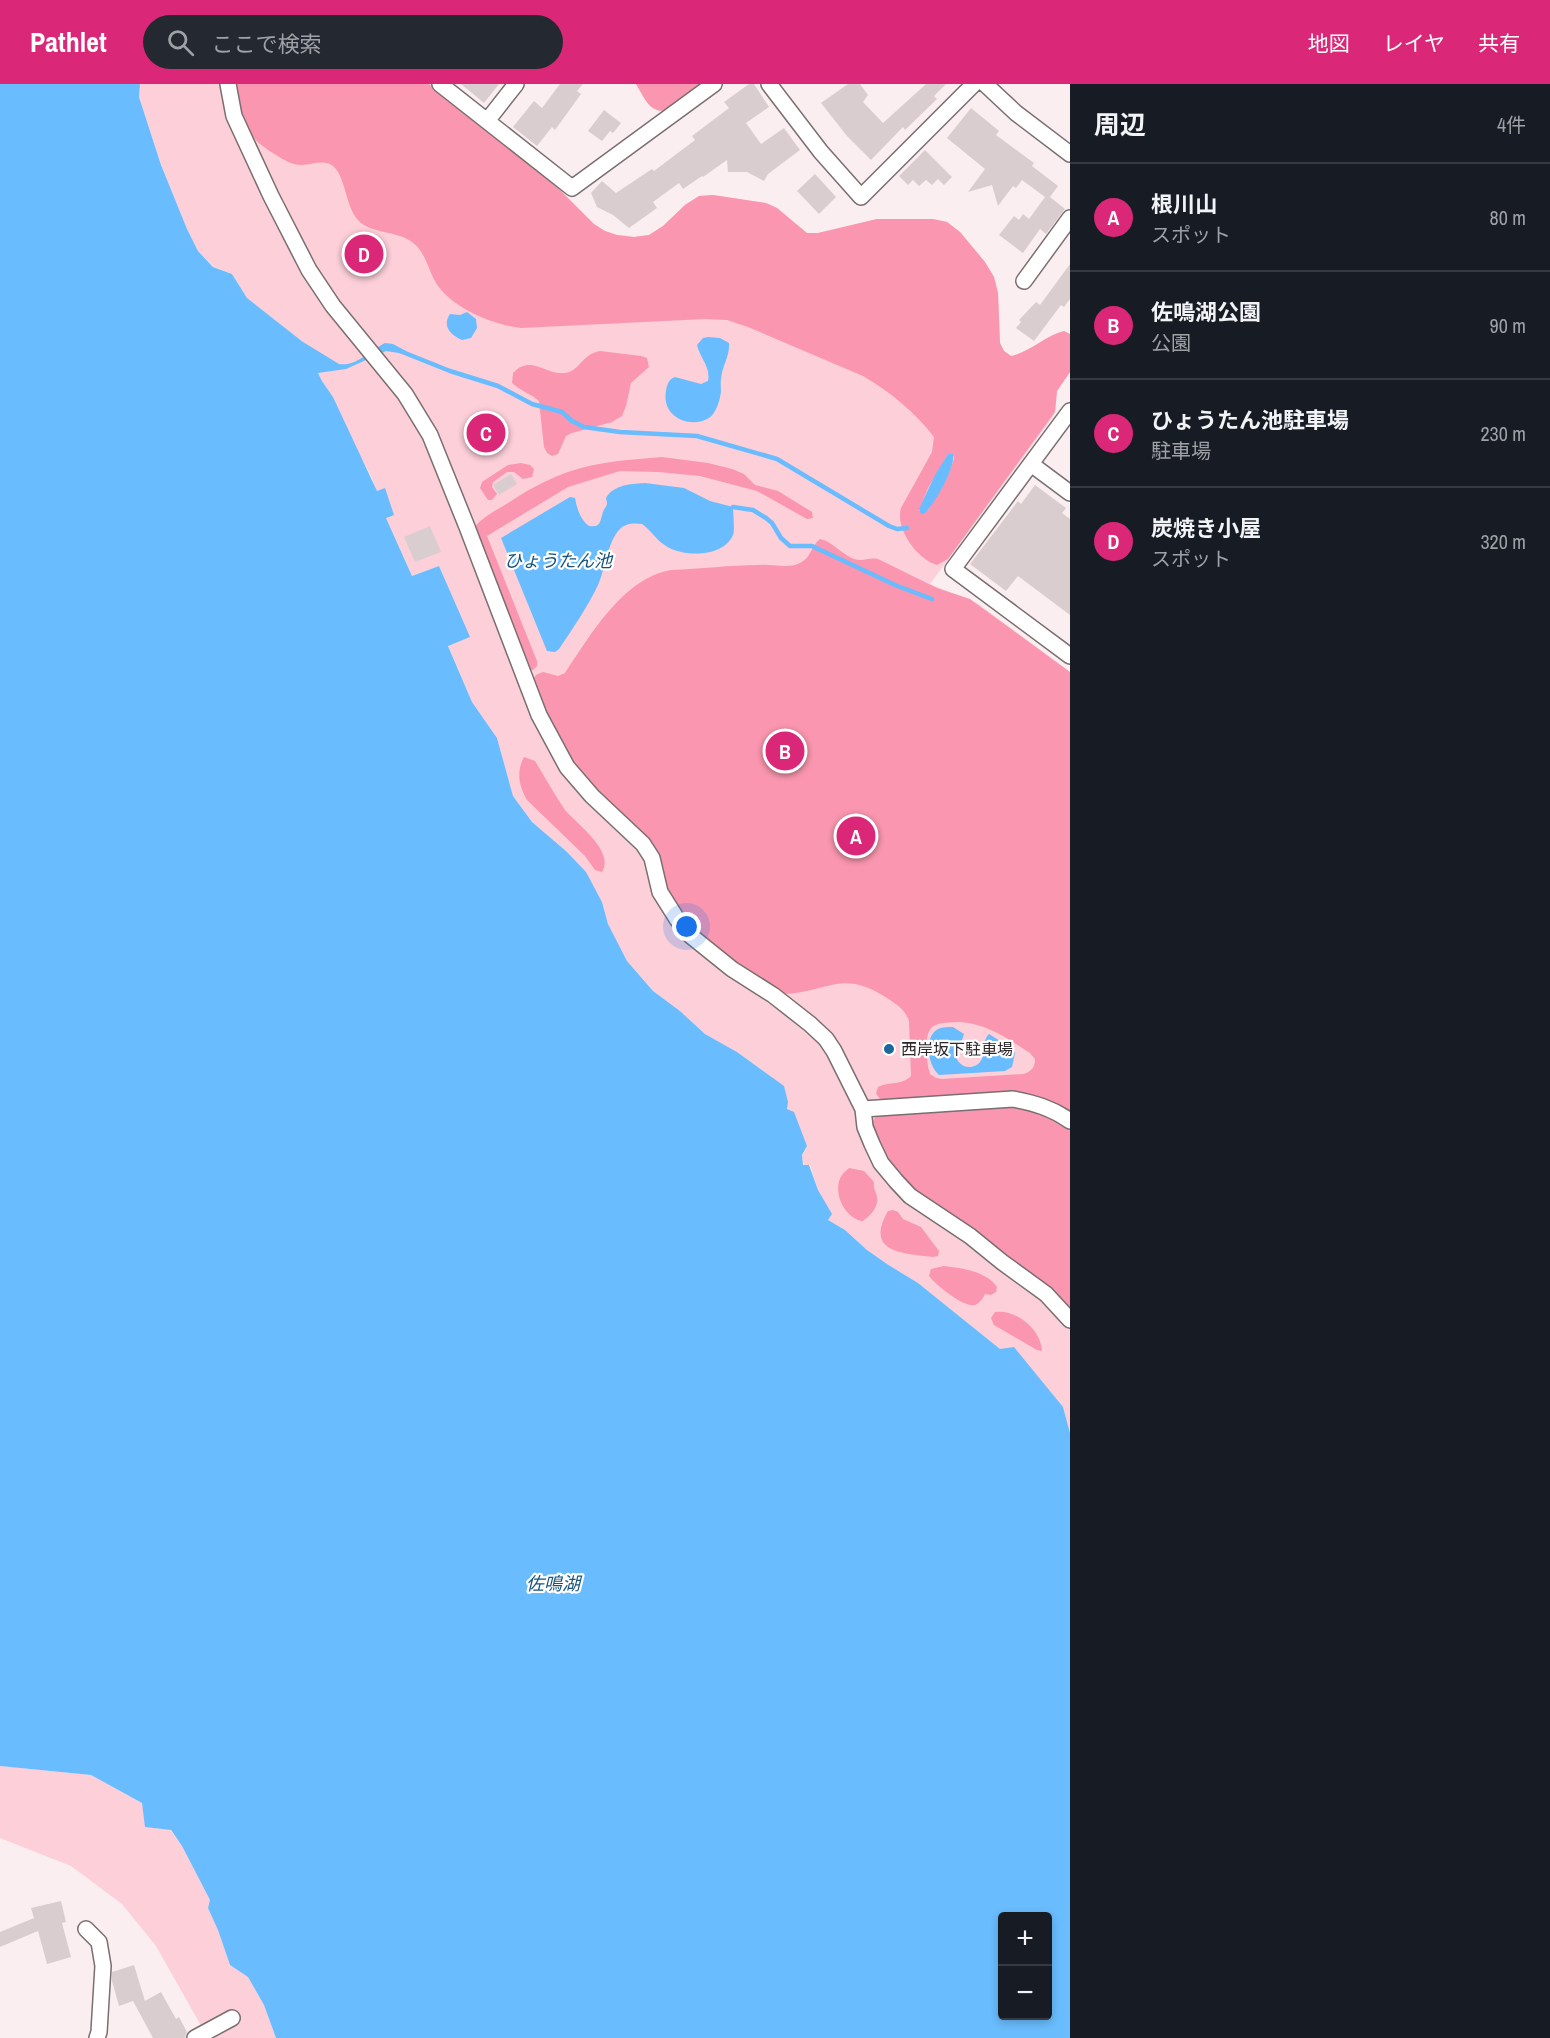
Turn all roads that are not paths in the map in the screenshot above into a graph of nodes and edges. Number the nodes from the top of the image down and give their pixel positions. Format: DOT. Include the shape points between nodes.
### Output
graph roads {
  1 [pos="228,84"];
  2 [pos="440,84"];
  3 [pos="516,84"];
  4 [pos="714,84"];
  5 [pos="769,84"];
  6 [pos="974,84"];
  7 [pos="986,84"];
  8 [pos="486,121"];
  9 [pos="1070,154"];
  10 [pos="1070,218"];
  11 [pos="1024,281"];
  12 [pos="1070,411"];
  13 [pos="1030,464"];
  14 [pos="1070,493"];
  15 [pos="1070,656"];
  16 [pos="863,1108"];
  17 [pos="1070,1121"];
  18 [pos="1070,1320"];
  19 [pos="87,1929"];
  20 [pos="232,2018"];
  21 [pos="97,2038"];
  22 [pos="195,2038"];
  1 -- 16 [label="street" via="234,116 309,270 414,408 430,435 539,715 567,767 643,844 652,858 660,892 691,936 826,1039"];
  2 -- 8 [label="street"];
  3 -- 8 [label="street"];
  4 -- 8 [label="street" via="572,189"];
  5 -- 6 [label="street" via="820,152 861,197"];
  7 -- 9 [label="street"];
  10 -- 11 [label="street"];
  12 -- 13 [label="street"];
  13 -- 14 [label="street"];
  13 -- 15 [label="street" via="953,569"];
  16 -- 17 [label="street" via="1013,1099 1037,1103"];
  16 -- 18 [label="street" via="866,1127 881,1162 910,1196 1046,1294"];
  19 -- 21 [label="street" via="99,1942 104,1966"];
  20 -- 22 [label="street"];
}
